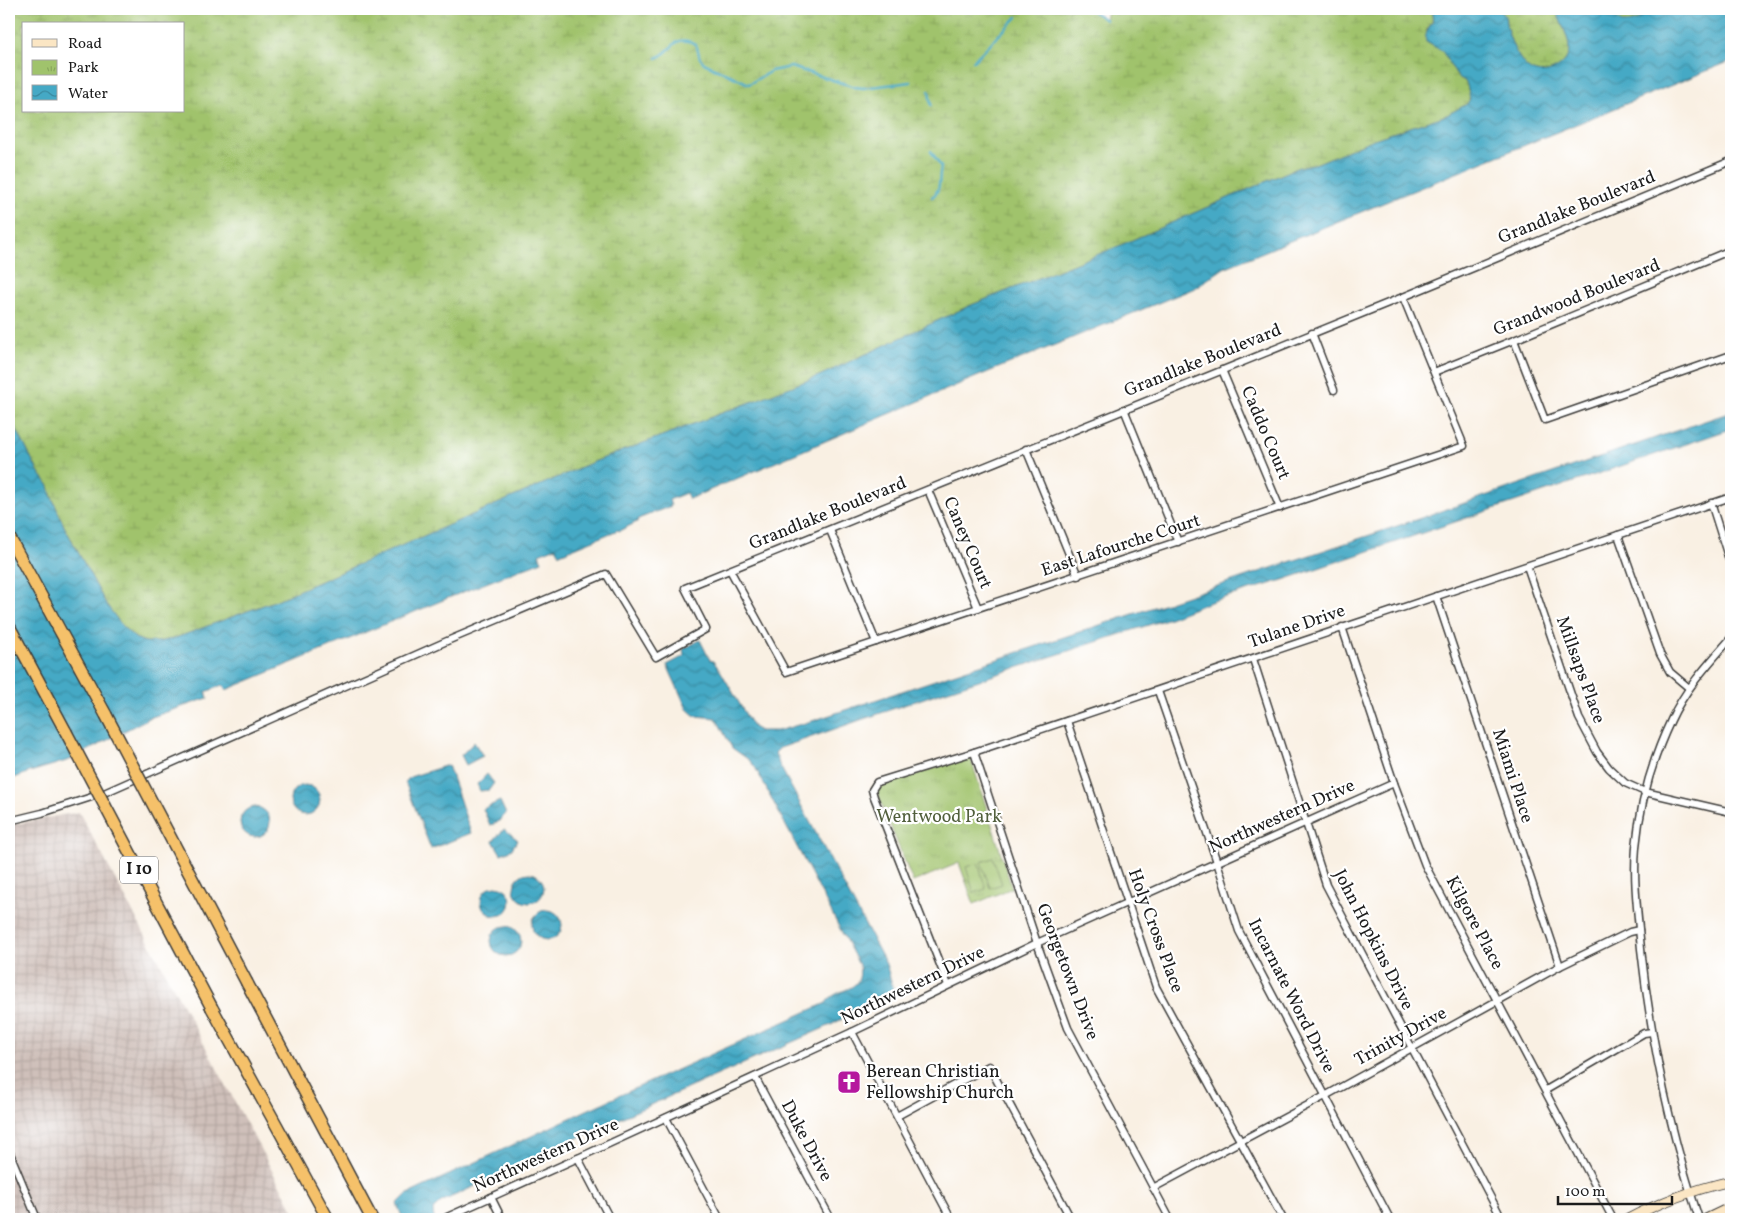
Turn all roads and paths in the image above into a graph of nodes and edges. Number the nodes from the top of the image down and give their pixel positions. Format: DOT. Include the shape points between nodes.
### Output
graph roads {
  1 [pos="1731,161"];
  2 [pos="1731,250"];
  3 [pos="1402,297"];
  4 [pos="1312,333"];
  5 [pos="1514,340"];
  6 [pos="1731,356"];
  7 [pos="1222,370"];
  8 [pos="1434,372"];
  9 [pos="1334,390"];
  10 [pos="1124,409"];
  11 [pos="1026,449"];
  12 [pos="928,490"];
  13 [pos="1731,497"];
  14 [pos="1711,504"];
  15 [pos="1280,508"];
  16 [pos="830,530"];
  17 [pos="1618,535"];
  18 [pos="9,537"];
  19 [pos="1178,542"];
  20 [pos="1527,566"];
  21 [pos="1731,566"];
  22 [pos="730,570"];
  23 [pos="1078,576"];
  24 [pos="1436,596"];
  25 [pos="978,608"];
  26 [pos="9,626"];
  27 [pos="1342,627"];
  28 [pos="1731,638"];
  29 [pos="876,642"];
  30 [pos="1252,659"];
  31 [pos="1690,688"];
  32 [pos="1158,691"];
  33 [pos="1067,721"];
  34 [pos="974,752"];
  35 [pos="1394,783"];
  36 [pos="1645,792"];
  37 [pos="1731,812"];
  38 [pos="9,821"];
  39 [pos="1306,823"];
  40 [pos="1217,862"];
  41 [pos="1127,903"];
  42 [pos="1639,930"];
  43 [pos="1037,942"];
  44 [pos="1560,966"];
  45 [pos="948,985"];
  46 [pos="1498,1001"];
  47 [pos="852,1032"];
  48 [pos="1652,1032"];
  49 [pos="1412,1048"];
  50 [pos="755,1077"];
  51 [pos="1546,1090"];
  52 [pos="1325,1096"];
  53 [pos="897,1116"];
  54 [pos="666,1118"];
  55 [pos="1242,1141"];
  56 [pos="9,1151"];
  57 [pos="578,1158"];
  58 [pos="1731,1182"];
  59 [pos="1153,1188"];
  60 [pos="1690,1193"];
  61 [pos="491,1197"];
  62 [pos="1731,1206"];
  63 [pos="1731,1216"];
  64 [pos="447,1217"];
  65 [pos="37,1219"];
  66 [pos="326,1219"];
  67 [pos="372,1219"];
  68 [pos="502,1219"];
  69 [pos="610,1219"];
  70 [pos="720,1219"];
  71 [pos="831,1219"];
  72 [pos="951,1219"];
  73 [pos="1071,1219"];
  74 [pos="1170,1219"];
  75 [pos="1283,1219"];
  76 [pos="1390,1219"];
  77 [pos="1502,1219"];
  78 [pos="1613,1219"];
  79 [pos="1628,1219"];
  80 [pos="1699,1219"];
  81 [pos="1706,1219"];
  82 [pos="1716,1219"];
  1 -- 3 [label="street, Grandlake Boulevard"];
  2 -- 5 [label="street, Grandwood Boulevard"];
  3 -- 4 [label="street, Grandlake Boulevard"];
  3 -- 8 [label="street"];
  4 -- 7 [label="street, Grandlake Boulevard"];
  4 -- 9 [label="street"];
  5 -- 6 [label="street" via="1546,420"];
  5 -- 8 [label="street, Grandwood Boulevard"];
  7 -- 10 [label="street, Grandlake Boulevard"];
  7 -- 15 [label="street, Caddo Court"];
  8 -- 15 [label="street, East Lafourche Court" via="1464,446"];
  10 -- 11 [label="street, Grandlake Boulevard"];
  10 -- 19 [label="street"];
  11 -- 12 [label="street, Grandlake Boulevard"];
  11 -- 23 [label="street"];
  12 -- 16 [label="street, Grandlake Boulevard"];
  12 -- 25 [label="street, Caney Court"];
  13 -- 14 [label="street, Tulane Drive"];
  14 -- 17 [label="street, Tulane Drive"];
  14 -- 21 [label="street"];
  15 -- 19 [label="street, East Lafourche Court"];
  16 -- 22 [label="street, Grandlake Boulevard"];
  16 -- 29 [label="street"];
  17 -- 20 [label="street, Tulane Drive"];
  17 -- 31 [label="street" via="1660,654 1670,672"];
  18 -- 67 [label="highway, I 10, bridge"];
  19 -- 23 [label="street, East Lafourche Court"];
  20 -- 24 [label="street, Tulane Drive"];
  20 -- 36 [label="street, Millsaps Place" via="1579,718 1596,752 1625,783"];
  22 -- 29 [label="street, East Lafourche Court" via="786,672"];
  22 -- 38 [label="street, Grandlake Boulevard" via="685,588 706,630 656,657 606,574 104,793"];
  23 -- 25 [label="street, East Lafourche Court"];
  24 -- 27 [label="street, Tulane Drive"];
  24 -- 44 [label="street, Miami Place"];
  25 -- 29 [label="street, East Lafourche Court"];
  26 -- 66 [label="highway, I 10, bridge"];
  27 -- 30 [label="street, Tulane Drive"];
  27 -- 35 [label="street, Kilgore Place"];
  28 -- 31 [label="street"];
  30 -- 32 [label="street, Tulane Drive"];
  30 -- 39 [label="street, John Hopkins Drive"];
  31 -- 36 [label="street" via="1671,718"];
  32 -- 33 [label="street, Tulane Drive"];
  32 -- 40 [label="street, Incarnate Word Drive"];
  33 -- 34 [label="street, Tulane Drive"];
  33 -- 41 [label="street, Holy Cross Place"];
  34 -- 43 [label="street, Georgetown Drive"];
  34 -- 45 [label="street, Tulane Drive" via="882,780 872,790"];
  35 -- 39 [label="street, Northwestern Drive"];
  35 -- 46 [label="street, Kilgore Place" via="1425,864"];
  36 -- 37 [label="street, Millsaps Place"];
  36 -- 42 [label="street" via="1636,848"];
  39 -- 40 [label="street, Northwestern Drive"];
  39 -- 49 [label="street, John Hopkins Drive" via="1326,885"];
  40 -- 41 [label="street, Northwestern Drive"];
  40 -- 52 [label="street, Incarnate Word Drive" via="1239,931"];
  41 -- 43 [label="street, Northwestern Drive"];
  41 -- 55 [label="street, Holy Cross Place" via="1156,987"];
  42 -- 44 [label="street, Trinity Drive"];
  42 -- 48 [label="street"];
  43 -- 45 [label="street, Northwestern Drive"];
  43 -- 59 [label="street, Georgetown Drive" via="1068,1028"];
  44 -- 46 [label="street, Trinity Drive"];
  45 -- 47 [label="street, Northwestern Drive"];
  46 -- 49 [label="street, Trinity Drive"];
  46 -- 51 [label="street, Kilgore Place"];
  47 -- 50 [label="street, Northwestern Drive"];
  47 -- 53 [label="street"];
  48 -- 51 [label="street" via="1644,1033"];
  48 -- 60 [label="street" via="1669,1116"];
  49 -- 52 [label="street, Trinity Drive"];
  49 -- 77 [label="street, John Hopkins Drive"];
  50 -- 54 [label="street, Northwestern Drive"];
  50 -- 71 [label="street, Duke Drive"];
  51 -- 78 [label="street, Kilgore Place"];
  52 -- 55 [label="street, Trinity Drive"];
  52 -- 76 [label="street, Incarnate Word Drive"];
  53 -- 72 [label="street"];
  53 -- 73 [label="street" via="989,1066"];
  54 -- 57 [label="street, Northwestern Drive"];
  54 -- 70 [label="street"];
  55 -- 59 [label="street, Trinity Drive"];
  55 -- 75 [label="street, Holy Cross Place"];
  56 -- 65 [label="street"];
  57 -- 61 [label="street, Northwestern Drive"];
  57 -- 69 [label="street"];
  58 -- 60 [label="main road"];
  59 -- 74 [label="street, Georgetown Drive"];
  60 -- 79 [label="main road"];
  60 -- 80 [label="street"];
  61 -- 64 [label="street, Northwestern Drive"];
  61 -- 68 [label="street"];
  62 -- 81 [label="main road"];
  63 -- 82 [label="main road"];
}
